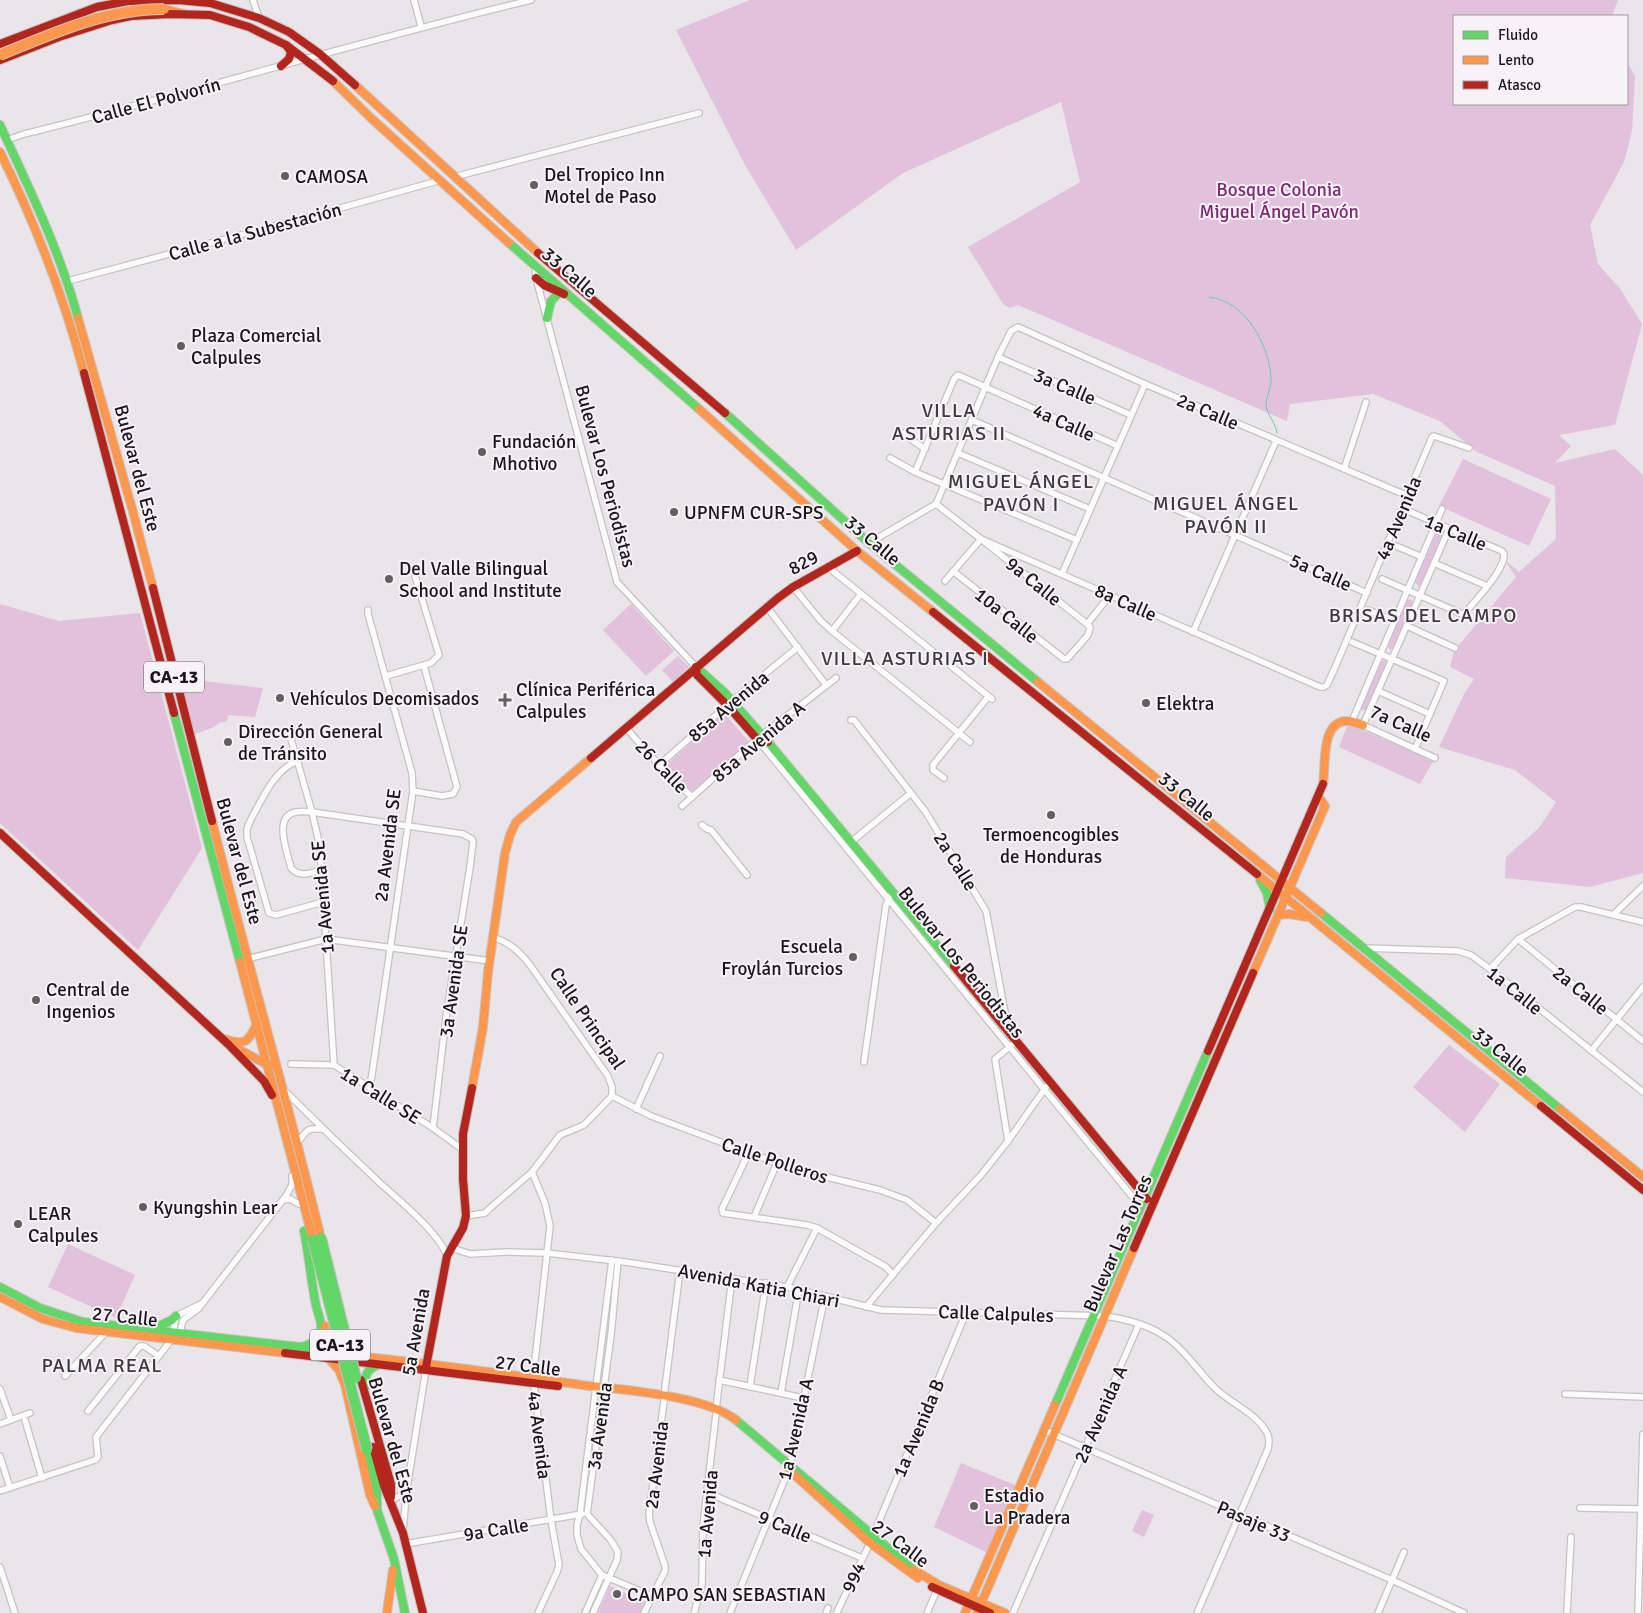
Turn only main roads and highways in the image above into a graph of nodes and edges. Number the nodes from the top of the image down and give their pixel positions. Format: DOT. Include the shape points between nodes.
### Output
graph roads {
  1 [pos="138,2"];
  2 [pos="184,14"];
  3 [pos="286,45"];
  4 [pos="1,52"];
  5 [pos="281,66"];
  6 [pos="336,83"];
  7 [pos="391,118"];
  8 [pos="0,125"];
  9 [pos="3,140"];
  10 [pos="0,152"];
  11 [pos="507,224"];
  12 [pos="38,235"];
  13 [pos="535,266"];
  14 [pos="536,278"];
  15 [pos="585,292"];
  16 [pos="565,294"];
  17 [pos="547,318"];
  18 [pos="858,551"];
  19 [pos="154,598"];
  20 [pos="144,600"];
  21 [pos="696,667"];
  22 [pos="1352,721"];
  23 [pos="1363,725"];
  24 [pos="0,833"];
  25 [pos="1253,872"];
  26 [pos="1286,884"];
  27 [pos="1281,895"];
  28 [pos="1274,912"];
  29 [pos="1311,918"];
  30 [pos="260,1023"];
  31 [pos="226,1042"];
  32 [pos="266,1065"];
  33 [pos="278,1071"];
  34 [pos="276,1101"];
  35 [pos="292,1162"];
  36 [pos="304,1170"];
  37 [pos="1643,1177"];
  38 [pos="1643,1190"];
  39 [pos="1144,1196"];
  40 [pos="1144,1227"];
  41 [pos="317,1239"];
  42 [pos="1118,1272"];
  43 [pos="313,1280"];
  44 [pos="0,1287"];
  45 [pos="0,1297"];
  46 [pos="35,1311"];
  47 [pos="176,1316"];
  48 [pos="348,1324"];
  49 [pos="109,1329"];
  50 [pos="149,1330"];
  51 [pos="176,1336"];
  52 [pos="300,1347"];
  53 [pos="362,1357"];
  54 [pos="329,1358"];
  55 [pos="377,1365"];
  56 [pos="426,1366"];
  57 [pos="345,1385"];
  58 [pos="369,1407"];
  59 [pos="1048,1432"];
  60 [pos="370,1449"];
  61 [pos="391,1501"];
  62 [pos="377,1510"];
  63 [pos="871,1539"];
  64 [pos="394,1559"];
  65 [pos="419,1597"];
  66 [pos="968,1606"];
  67 [pos="979,1608"];
  68 [pos="397,1611"];
  69 [pos="423,1613"];
  70 [pos="990,1613"];
  71 [pos="1005,1613"];
  1 -- 4 [label="main road" via="71,22"];
  1 -- 4 [label="main road, 33 Calle" via="97,7 14,39"];
  1 -- 7 [label="main road, 33 Calle" via="178,0 210,3 259,18 289,32 320,54"];
  2 -- 3 [label="main road, 33 Calle" via="210,15 249,27"];
  2 -- 4 [label="main road, 33 Calle" via="153,14 112,20"];
  2 -- 4 [label="main road, bridge" via="164,9 136,10 78,25"];
  3 -- 5 [label="main road" via="291,52"];
  3 -- 6 [label="main road, 33 Calle"];
  6 -- 7 [label="main road" via="350,88"];
  6 -- 13 [label="main road, 33 Calle"];
  7 -- 11 [label="main road, 33 Calle"];
  8 -- 9 [label="main road, Bulevar del Este / CA-13"];
  9 -- 12 [label="main road"];
  9 -- 19 [label="main road, Bulevar del Este / CA-13" via="39,210 68,281"];
  10 -- 12 [label="main road, Bulevar del Este / CA-13"];
  11 -- 13 [label="main road" via="531,252 536,260"];
  11 -- 15 [label="main road, 33 Calle"];
  12 -- 20 [label="main road, Bulevar del Este / CA-13" via="81,362"];
  13 -- 15 [label="main road" via="546,264"];
  13 -- 16 [label="main road, 33 Calle"];
  14 -- 16 [label="main road"];
  15 -- 26 [label="main road, 33 Calle" via="869,543"];
  16 -- 17 [label="main road" via="551,301"];
  16 -- 18 [label="main road, 33 Calle"];
  18 -- 21 [label="main road, 829" via="794,587 770,611"];
  18 -- 25 [label="main road, 33 Calle"];
  19 -- 20 [label="main road"];
  19 -- 30 [label="main road, Bulevar del Este / CA-13" via="247,959"];
  20 -- 30 [label="main road, Bulevar del Este / CA-13" via="242,971"];
  21 -- 39 [label="main road, Bulevar Los Periodistas" via="697,675 730,703 851,842 890,895 1005,1028 1013,1044 1047,1086"];
  21 -- 56 [label="main road, 5a Avenida" via="629,731 516,822 506,845 483,1027 463,1134 466,1216 449,1252"];
  22 -- 23 [label="main road, 7a Calle"];
  22 -- 26 [label="main road, Bulevar Las Torres" via="1334,725 1328,734 1325,776"];
  24 -- 31 [label="main road"];
  25 -- 27 [label="main road, 33 Calle"];
  25 -- 28 [label="main road" via="1267,893"];
  26 -- 27 [label="main road, Bulevar Las Torres"];
  26 -- 37 [label="main road, 33 Calle"];
  27 -- 28 [label="main road, Bulevar Las Torres"];
  27 -- 29 [label="main road, 33 Calle"];
  28 -- 29 [label="main road"];
  28 -- 39 [label="main road, Bulevar Las Torres"];
  28 -- 40 [label="main road, Bulevar Las Torres" via="1203,1092"];
  29 -- 38 [label="main road, 33 Calle"];
  30 -- 31 [label="main road" via="245,1042"];
  30 -- 32 [label="main road, Bulevar del Este / CA-13"];
  30 -- 33 [label="main road, Bulevar del Este / CA-13"];
  31 -- 32 [label="main road"];
  31 -- 34 [label="main road" via="264,1081"];
  32 -- 33 [label="main road"];
  32 -- 34 [label="main road, Bulevar del Este / CA-13"];
  33 -- 36 [label="main road, Bulevar del Este / CA-13"];
  34 -- 35 [label="main road, Bulevar del Este / CA-13"];
  35 -- 41 [label="main road, Bulevar del Este / CA-13"];
  35 -- 43 [label="main road"];
  36 -- 41 [label="main road, Bulevar del Este / CA-13"];
  36 -- 48 [label="main road"];
  39 -- 40 [label="main road" via="1149,1205"];
  39 -- 42 [label="main road, Bulevar Las Torres"];
  40 -- 42 [label="main road, Bulevar Las Torres"];
  41 -- 60 [label="main road, Bulevar del Este / CA-13, bridge"];
  42 -- 59 [label="main road, Bulevar Las Torres" via="1093,1316"];
  42 -- 59 [label="main road, Bulevar Las Torres" via="1105,1316"];
  43 -- 48 [label="main road" via="326,1339 333,1343 342,1340"];
  43 -- 52 [label="main road" via="322,1330 313,1344"];
  44 -- 46 [label="main road, 27 Calle"];
  45 -- 46 [label="main road, 27 Calle"];
  46 -- 49 [label="main road, 27 Calle" via="54,1319"];
  47 -- 50 [label="main road"];
  48 -- 53 [label="main road" via="354,1348"];
  49 -- 50 [label="main road, 27 Calle"];
  49 -- 51 [label="main road, 27 Calle"];
  50 -- 51 [label="main road, 27 Calle"];
  51 -- 52 [label="main road, 27 Calle"];
  51 -- 54 [label="main road, 27 Calle"];
  52 -- 53 [label="main road, 27 Calle"];
  53 -- 56 [label="main road, 27 Calle"];
  54 -- 55 [label="main road, 27 Calle"];
  54 -- 57 [label="main road"];
  55 -- 56 [label="main road, 27 Calle"];
  55 -- 58 [label="main road" via="365,1375"];
  56 -- 63 [label="main road, 27 Calle" via="664,1398 716,1411 789,1466"];
  57 -- 58 [label="main road" via="350,1377 359,1378"];
  57 -- 62 [label="main road" via="370,1495"];
  58 -- 61 [label="main road" via="391,1484"];
  59 -- 66 [label="main road, Bulevar Las Torres"];
  59 -- 67 [label="main road, Bulevar Las Torres"];
  60 -- 61 [label="main road, Bulevar del Este / CA-13"];
  60 -- 62 [label="main road, Bulevar del Este / CA-13"];
  61 -- 65 [label="main road, Bulevar del Este / CA-13" via="403,1533"];
  62 -- 64 [label="main road, Bulevar del Este / CA-13"];
  63 -- 66 [label="main road, 27 Calle"];
  63 -- 66 [label="main road, 27 Calle" via="907,1571"];
  64 -- 68 [label="main road"];
  64 -- 68 [label="main road, Bulevar del Este / CA-13"];
  65 -- 68 [label="main road"];
  65 -- 69 [label="main road, Bulevar del Este / CA-13"];
  66 -- 67 [label="main road, 27 Calle"];
  67 -- 70 [label="main road, 27 Calle"];
  67 -- 71 [label="main road, 27 Calle"];
}
